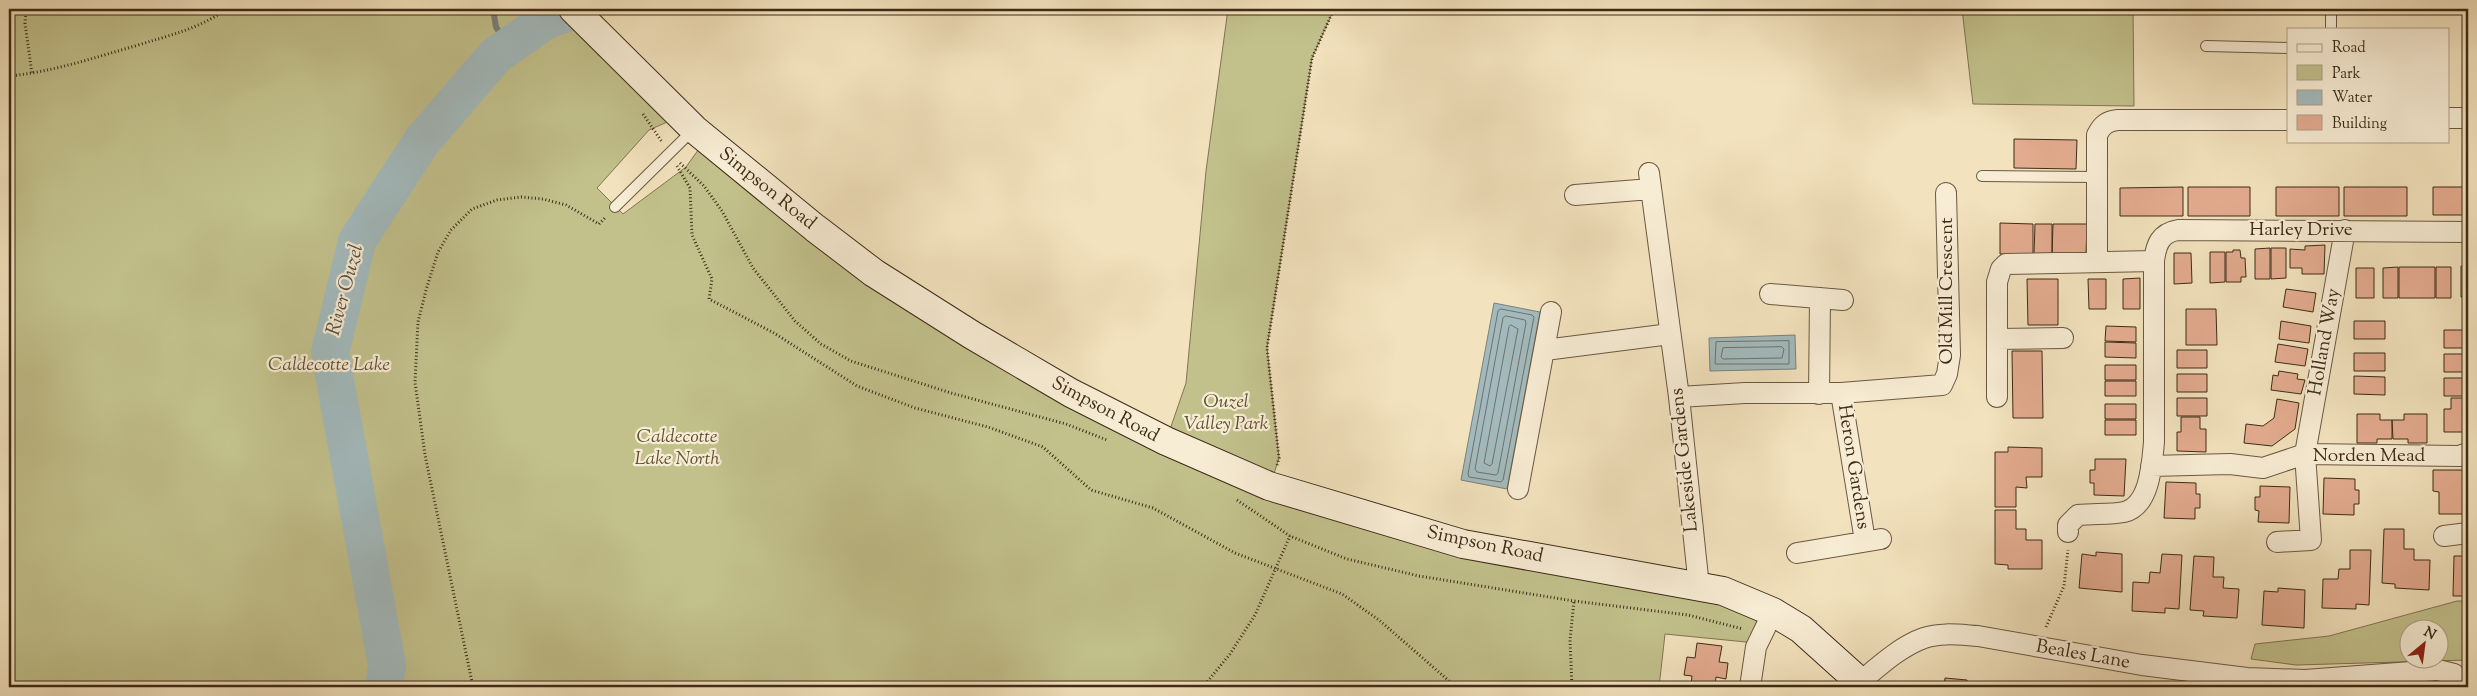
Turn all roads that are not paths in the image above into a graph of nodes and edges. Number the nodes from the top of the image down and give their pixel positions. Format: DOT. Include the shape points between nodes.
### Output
graph roads {
  1 [pos="573,9"];
  2 [pos="2331,9"];
  3 [pos="2332,28"];
  4 [pos="2206,46"];
  5 [pos="2287,48"];
  6 [pos="2450,118"];
  7 [pos="2468,118"];
  8 [pos="2287,120"];
  9 [pos="694,129"];
  10 [pos="1982,176"];
  11 [pos="2096,177"];
  12 [pos="1946,193"];
  13 [pos="1575,195"];
  14 [pos="615,207"];
  15 [pos="2345,230"];
  16 [pos="2468,232"];
  17 [pos="2097,261"];
  18 [pos="2154,261"];
  19 [pos="1770,294"];
  20 [pos="1820,298"];
  21 [pos="1844,300"];
  22 [pos="1551,312"];
  23 [pos="1670,334"];
  24 [pos="2063,338"];
  25 [pos="1997,339"];
  26 [pos="1544,350"];
  27 [pos="1841,393"];
  28 [pos="1819,394"];
  29 [pos="1997,396"];
  30 [pos="1679,397"];
  31 [pos="2468,453"];
  32 [pos="2305,454"];
  33 [pos="2151,466"];
  34 [pos="1518,489"];
  35 [pos="2068,532"];
  36 [pos="2468,533"];
  37 [pos="2444,536"];
  38 [pos="2277,542"];
  39 [pos="1797,553"];
  40 [pos="1699,587"];
  41 [pos="1768,623"];
  42 [pos="1862,684"];
  43 [pos="1750,687"];
  44 [pos="2462,687"];
  1 -- 9 [label="street, Simpson Road"];
  2 -- 3 [label="lane"];
  4 -- 5 [label="lane"];
  6 -- 7 [label="street"];
  8 -- 11 [label="street" via="2109,121 2097,135"];
  9 -- 14 [label="lane"];
  9 -- 40 [label="street, Simpson Road" via="874,273 1071,393 1166,442 1270,486 1463,544"];
  10 -- 11 [label="lane"];
  11 -- 17 [label="street"];
  12 -- 27 [label="street, Old Mill Crescent" via="1950,355 1942,385"];
  13 -- 23 [label="street, Lakeside Gardens" via="1650,181"];
  15 -- 16 [label="street, Harley Drive"];
  15 -- 18 [label="street, Harley Drive" via="2173,231 2159,241"];
  15 -- 32 [label="street, Holland Way"];
  17 -- 18 [label="street"];
  17 -- 25 [label="street" via="2006,264 1998,276"];
  18 -- 33 [label="street, Harley Drive" via="2154,442"];
  19 -- 20 [label="street"];
  20 -- 21 [label="street"];
  20 -- 28 [label="street"];
  22 -- 26 [label="street"];
  23 -- 26 [label="street"];
  23 -- 30 [label="street, Lakeside Gardens"];
  24 -- 25 [label="street"];
  25 -- 29 [label="street"];
  26 -- 34 [label="street"];
  27 -- 28 [label="street, Old Mill Crescent"];
  27 -- 39 [label="street, Heron Gardens" via="1873,540"];
  28 -- 30 [label="street, Old Mill Crescent" via="1745,393"];
  30 -- 40 [label="street, Lakeside Gardens"];
  31 -- 32 [label="street, Norden Mead" via="2459,456"];
  32 -- 33 [label="street, Norden Mead" via="2263,468 2230,464"];
  32 -- 38 [label="street, Holland Way" via="2311,540"];
  33 -- 35 [label="street, Harley Drive" via="2143,496 2132,510 2078,515 2068,524"];
  36 -- 37 [label="street"];
  40 -- 41 [label="street, Simpson Road" via="1723,591"];
  41 -- 42 [label="street, Simpson Road" via="1801,629"];
  41 -- 43 [label="street" via="1756,647"];
  42 -- 44 [label="street, Beales Lane" via="1890,658 1924,638 1951,634 2142,666 2247,678 2305,680 2438,670 2454,674"];
}
